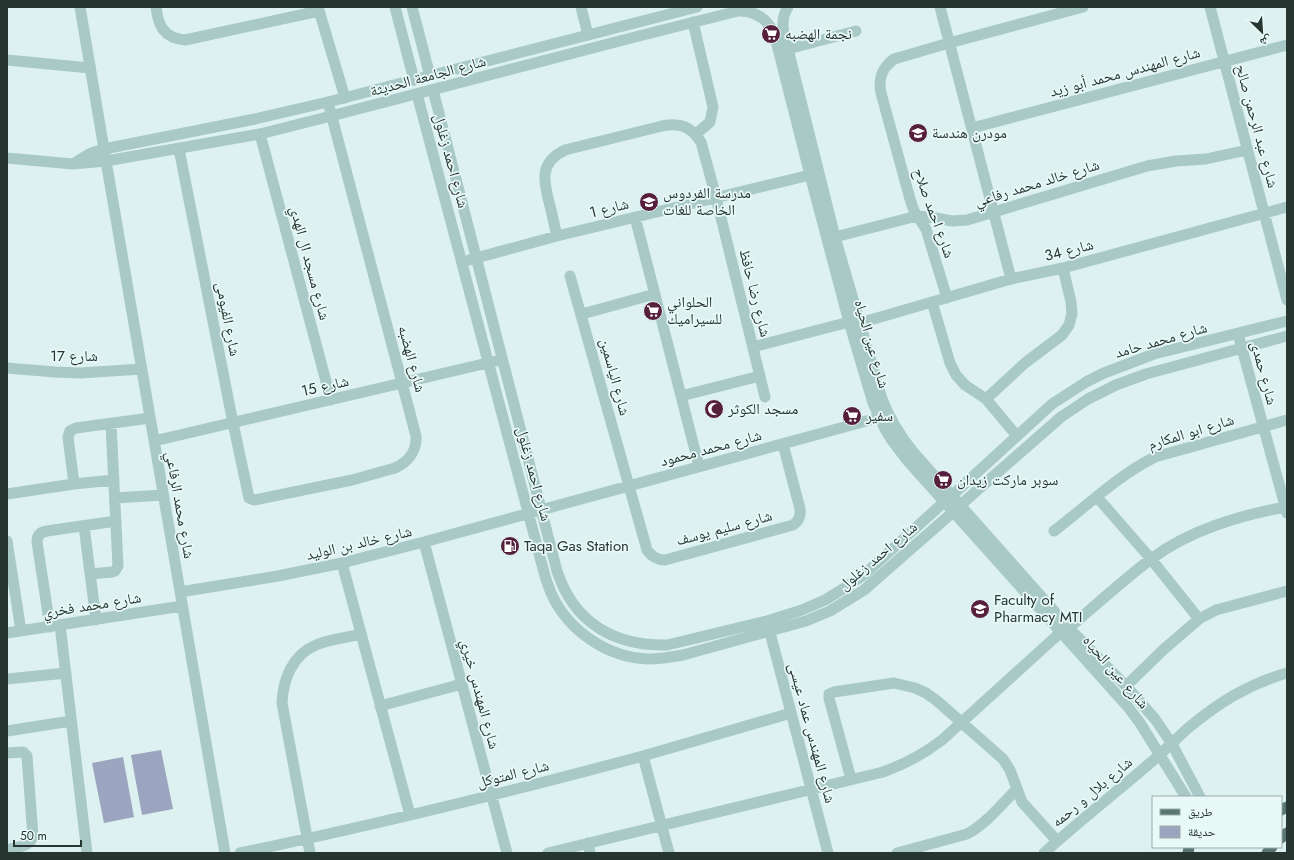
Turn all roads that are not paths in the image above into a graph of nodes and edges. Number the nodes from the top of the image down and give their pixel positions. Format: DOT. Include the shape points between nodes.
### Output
graph roads {
  1 [pos="80,7"];
  2 [pos="156,7"];
  3 [pos="395,7"];
  4 [pos="412,7"];
  5 [pos="581,7"];
  6 [pos="697,7"];
  7 [pos="754,7"];
  8 [pos="788,7"];
  9 [pos="940,7"];
  10 [pos="1083,7"];
  11 [pos="1210,7"];
  12 [pos="319,9"];
  13 [pos="740,11"];
  14 [pos="693,22"];
  15 [pos="632,23"];
  16 [pos="856,31"];
  17 [pos="588,34"];
  18 [pos="635,37"];
  19 [pos="949,43"];
  20 [pos="1287,45"];
  21 [pos="788,49"];
  22 [pos="7,60"];
  23 [pos="1224,62"];
  24 [pos="90,68"];
  25 [pos="430,76"];
  26 [pos="414,80"];
  27 [pos="433,90"];
  28 [pos="417,94"];
  29 [pos="345,98"];
  30 [pos="328,102"];
  31 [pos="331,116"];
  32 [pos="972,128"];
  33 [pos="260,134"];
  34 [pos="696,134"];
  35 [pos="104,149"];
  36 [pos="179,149"];
  37 [pos="1248,150"];
  38 [pos="7,158"];
  39 [pos="106,161"];
  40 [pos="72,164"];
  41 [pos="810,175"];
  42 [pos="716,197"];
  43 [pos="1287,206"];
  44 [pos="993,212"];
  45 [pos="1264,213"];
  46 [pos="917,216"];
  47 [pos="635,217"];
  48 [pos="557,236"];
  49 [pos="835,237"];
  50 [pos="476,258"];
  51 [pos="462,262"];
  52 [pos="1063,268"];
  53 [pos="570,276"];
  54 [pos="1011,279"];
  55 [pos="655,294"];
  56 [pos="947,298"];
  57 [pos="1287,300"];
  58 [pos="932,302"];
  59 [pos="582,314"];
  60 [pos="1287,321"];
  61 [pos="854,323"];
  62 [pos="1238,334"];
  63 [pos="1287,336"];
  64 [pos="753,347"];
  65 [pos="1242,348"];
  66 [pos="502,359"];
  67 [pos="489,363"];
  68 [pos="7,368"];
  69 [pos="142,369"];
  70 [pos="760,376"];
  71 [pos="403,383"];
  72 [pos="681,396"];
  73 [pos="765,397"];
  74 [pos="331,400"];
  75 [pos="986,400"];
  76 [pos="884,416"];
  77 [pos="150,418"];
  78 [pos="1287,420"];
  79 [pos="233,423"];
  80 [pos="111,424"];
  81 [pos="1263,426"];
  82 [pos="1017,436"];
  83 [pos="154,441"];
  84 [pos="783,444"];
  85 [pos="699,466"];
  86 [pos="114,480"];
  87 [pos="74,484"];
  88 [pos="629,486"];
  89 [pos="7,494"];
  90 [pos="248,494"];
  91 [pos="163,495"];
  92 [pos="1097,497"];
  93 [pos="115,498"];
  94 [pos="948,499"];
  95 [pos="957,508"];
  96 [pos="541,510"];
  97 [pos="1286,510"];
  98 [pos="529,514"];
  99 [pos="116,521"];
  100 [pos="84,526"];
  101 [pos="1054,531"];
  102 [pos="7,541"];
  103 [pos="424,542"];
  104 [pos="553,555"];
  105 [pos="541,559"];
  106 [pos="1151,559"];
  107 [pos="342,563"];
  108 [pos="90,574"];
  109 [pos="857,580"];
  110 [pos="10,583"];
  111 [pos="864,590"];
  112 [pos="1287,591"];
  113 [pos="180,592"];
  114 [pos="182,606"];
  115 [pos="1199,619"];
  116 [pos="96,620"];
  117 [pos="767,621"];
  118 [pos="55,626"];
  119 [pos="1065,630"];
  120 [pos="21,631"];
  121 [pos="770,632"];
  122 [pos="7,633"];
  123 [pos="361,634"];
  124 [pos="66,673"];
  125 [pos="1287,673"];
  126 [pos="7,679"];
  127 [pos="462,684"];
  128 [pos="1126,686"];
  129 [pos="380,706"];
  130 [pos="791,713"];
  131 [pos="71,721"];
  132 [pos="961,722"];
  133 [pos="7,731"];
  134 [pos="1172,744"];
  135 [pos="7,753"];
  136 [pos="1160,755"];
  137 [pos="644,756"];
  138 [pos="851,779"];
  139 [pos="811,788"];
  140 [pos="1016,790"];
  141 [pos="492,796"];
  142 [pos="1185,796"];
  143 [pos="1199,796"];
  144 [pos="410,815"];
  145 [pos="662,825"];
  146 [pos="307,839"];
  147 [pos="1057,841"];
  148 [pos="589,848"];
  149 [pos="7,850"];
  150 [pos="505,852"];
  151 [pos="87,853"];
  152 [pos="224,853"];
  153 [pos="240,853"];
  154 [pos="310,853"];
  155 [pos="548,853"];
  156 [pos="669,853"];
  157 [pos="828,853"];
  158 [pos="897,853"];
  159 [pos="1044,853"];
  1 -- 24 [label="street, شارع محمد الرفاعي"];
  2 -- 12 [label="street" via="164,31 170,36 185,40"];
  3 -- 26 [label="street"];
  4 -- 25 [label="street"];
  5 -- 17 [label="street"];
  6 -- 15 [label="street, شارع الجامعة الحديثة"];
  7 -- 13 [label="street, شارع الجامعة الحديثة"];
  8 -- 21 [label="street, شارع عين الحياه" via="783,23"];
  9 -- 19 [label="street"];
  10 -- 19 [label="street, شارع احمد صلاح"];
  11 -- 23 [label="street, شارع عبد الرحمن صالح"];
  12 -- 29 [label="street"];
  13 -- 14 [label="street, شارع الجامعة الحديثة"];
  13 -- 41 [label="street, شارع عين الحياه" via="758,15 768,22 774,33"];
  14 -- 18 [label="street, شارع الجامعة الحديثة"];
  14 -- 34 [label="street" via="713,107 710,122"];
  15 -- 17 [label="street, شارع الجامعة الحديثة"];
  15 -- 18 [label="street"];
  16 -- 21 [label="street"];
  17 -- 25 [label="street, شارع الجامعة الحديثة"];
  18 -- 27 [label="street, شارع الجامعة الحديثة"];
  19 -- 32 [label="street"];
  19 -- 46 [label="street, شارع احمد صلاح" via="894,59 888,63 880,77 881,93 910,200"];
  20 -- 23 [label="street, شارع المهندس محمد أبو زيد"];
  21 -- 49 [label="street, شارع عين الحياه"];
  22 -- 24 [label="street"];
  23 -- 32 [label="street, شارع المهندس محمد أبو زيد"];
  23 -- 37 [label="street, شارع عبد الرحمن صالح"];
  24 -- 35 [label="street, شارع محمد الرفاعي"];
  25 -- 26 [label="street, شارع الجامعة الحديثة"];
  26 -- 29 [label="street, شارع الجامعة الحديثة"];
  27 -- 28 [label="street, شارع الجامعة الحديثة"];
  27 -- 50 [label="street, شارع احمد زغلول"];
  28 -- 31 [label="street, شارع الجامعة الحديثة"];
  28 -- 51 [label="street, شارع احمد زغلول"];
  29 -- 30 [label="street, شارع الجامعة الحديثة"];
  30 -- 31 [label="street, شارع الهضبه"];
  30 -- 35 [label="street, شارع الجامعة الحديثة"];
  31 -- 33 [label="street, شارع الجامعة الحديثة"];
  31 -- 71 [label="street, شارع الهضبه"];
  32 -- 44 [label="street"];
  33 -- 36 [label="street, شارع الجامعة الحديثة"];
  33 -- 74 [label="street, شارع مسجد ال الهدي"];
  34 -- 42 [label="street, شارع رضا حافظ" via="702,142"];
  34 -- 48 [label="street" via="685,127 672,124 559,153 548,164 544,177"];
  35 -- 39 [label="street, شارع محمد الرفاعي"];
  35 -- 40 [label="street, شارع الجامعة الحديثة"];
  36 -- 39 [label="street, شارع الجامعة الحديثة"];
  36 -- 79 [label="street, شارع الفيومى"];
  37 -- 44 [label="street, شارع خالد محمد رفاعي" via="1213,158 1146,166"];
  37 -- 45 [label="street, شارع عبد الرحمن صالح"];
  38 -- 40 [label="street, شارع الجامعة الحديثة"];
  39 -- 40 [label="street, شارع الجامعة الحديثة"];
  39 -- 69 [label="street, شارع محمد الرفاعي"];
  41 -- 42 [label="street, شارع 1"];
  41 -- 61 [label="street, شارع عين الحياه"];
  42 -- 47 [label="street, شارع 1"];
  42 -- 64 [label="street, شارع رضا حافظ"];
  43 -- 45 [label="street, شارع 34"];
  44 -- 46 [label="street, شارع خالد محمد رفاعي" via="959,222"];
  44 -- 54 [label="street"];
  45 -- 52 [label="street, شارع 34"];
  45 -- 57 [label="street, شارع عبد الرحمن صالح"];
  46 -- 49 [label="street, شارع خالد محمد رفاعي"];
  46 -- 56 [label="street, شارع احمد صلاح" via="926,229"];
  47 -- 48 [label="street, شارع 1"];
  47 -- 55 [label="street"];
  48 -- 50 [label="street, شارع 1"];
  49 -- 61 [label="street, شارع عين الحياه"];
  50 -- 51 [label="street, شارع 1"];
  50 -- 66 [label="street, شارع احمد زغلول"];
  51 -- 67 [label="street, شارع احمد زغلول"];
  52 -- 54 [label="street, شارع 34"];
  52 -- 75 [label="street" via="1071,302 1072,314 1069,325 1062,335 1025,363"];
  53 -- 59 [label="street, شارع الياسمين"];
  54 -- 56 [label="street, شارع 34"];
  55 -- 59 [label="street"];
  55 -- 72 [label="street"];
  56 -- 58 [label="street, شارع 34"];
  58 -- 61 [label="street, شارع 34"];
  58 -- 75 [label="street" via="952,369 960,381"];
  59 -- 88 [label="street, شارع الياسمين"];
  60 -- 62 [label="street, شارع محمد حامد"];
  61 -- 64 [label="street, شارع 34"];
  61 -- 76 [label="street, شارع عين الحياه" via="873,403"];
  62 -- 65 [label="street, شارع حمدى"];
  62 -- 82 [label="street, شارع محمد حامد" via="1154,354 1104,373 1052,404"];
  63 -- 65 [label="street, شارع محمد حامد"];
  64 -- 70 [label="street, شارع رضا حافظ"];
  65 -- 81 [label="street, شارع حمدى"];
  65 -- 95 [label="street, شارع محمد حامد" via="1146,374 1088,399 1061,417"];
  66 -- 67 [label="street, شارع 15"];
  66 -- 96 [label="street, شارع احمد زغلول"];
  67 -- 71 [label="street, شارع 15"];
  67 -- 98 [label="street, شارع احمد زغلول"];
  68 -- 69 [label="street, شارع 17" via="68,373"];
  69 -- 77 [label="street, شارع محمد الرفاعي"];
  70 -- 72 [label="street"];
  70 -- 73 [label="street, شارع رضا حافظ"];
  71 -- 74 [label="street, شارع 15"];
  71 -- 90 [label="street, شارع الهضبه" via="416,442 411,455 401,465 352,480 254,500"];
  72 -- 85 [label="street"];
  74 -- 79 [label="street, شارع 15"];
  75 -- 82 [label="street"];
  76 -- 84 [label="street, شارع محمد محمود"];
  76 -- 94 [label="street, شارع عين الحياه" via="891,439 898,450"];
  77 -- 80 [label="street"];
  77 -- 83 [label="street, شارع محمد الرفاعي"];
  78 -- 81 [label="street, شارع ابو المكارم"];
  79 -- 83 [label="street, شارع 15"];
  79 -- 90 [label="street, شارع الفيومى"];
  80 -- 86 [label="street"];
  80 -- 87 [label="street" via="70,431 68,437"];
  81 -- 92 [label="street, شارع ابو المكارم" via="1154,457 1124,475"];
  81 -- 97 [label="street, شارع حمدى"];
  82 -- 94 [label="street, شارع محمد حامد"];
  83 -- 91 [label="street, شارع محمد الرفاعي"];
  84 -- 85 [label="street, شارع محمد محمود"];
  84 -- 88 [label="street, شارع سليم يوسف" via="800,509 797,522 688,554 665,560 650,555"];
  85 -- 88 [label="street, شارع محمد محمود"];
  86 -- 87 [label="street"];
  86 -- 93 [label="street"];
  87 -- 89 [label="street"];
  88 -- 96 [label="street, شارع محمد محمود"];
  91 -- 93 [label="street"];
  91 -- 113 [label="street, شارع محمد الرفاعي"];
  92 -- 101 [label="street, شارع ابو المكارم"];
  92 -- 106 [label="street"];
  93 -- 99 [label="street"];
  94 -- 95 [label="street, شارع عين الحياه"];
  94 -- 109 [label="street, شارع احمد زغلول"];
  95 -- 111 [label="street, شارع احمد زغلول"];
  95 -- 119 [label="street, شارع عين الحياه"];
  96 -- 98 [label="street, شارع خالد بن الوليد"];
  96 -- 104 [label="street, شارع احمد زغلول"];
  97 -- 106 [label="street" via="1243,516 1213,526 1184,539"];
  98 -- 103 [label="street, شارع خالد بن الوليد"];
  98 -- 105 [label="street, شارع احمد زغلول"];
  99 -- 100 [label="street"];
  99 -- 108 [label="street" via="118,566 112,572"];
  100 -- 108 [label="street"];
  100 -- 118 [label="street" via="43,531 37,539"];
  102 -- 110 [label="street"];
  103 -- 107 [label="street, شارع خالد بن الوليد"];
  103 -- 127 [label="street, شارع المهندس خيري"];
  104 -- 105 [label="street"];
  104 -- 117 [label="street, شارع احمد زغلول" via="562,586 575,606 605,632 635,643 667,645"];
  105 -- 121 [label="street, شارع احمد زغلول" via="551,593 566,618 583,634 614,652 648,659 666,658"];
  106 -- 115 [label="street"];
  106 -- 119 [label="street"];
  107 -- 113 [label="street, شارع خالد بن الوليد"];
  107 -- 123 [label="street"];
  108 -- 116 [label="street"];
  109 -- 111 [label="street"];
  109 -- 117 [label="street, شارع احمد زغلول" via="814,606"];
  110 -- 120 [label="street"];
  111 -- 121 [label="street, شارع احمد زغلول" via="818,616"];
  112 -- 115 [label="street" via="1216,610"];
  113 -- 114 [label="street, شارع محمد الرفاعي"];
  114 -- 116 [label="street, شارع محمد فخري"];
  114 -- 152 [label="street, شارع محمد الرفاعي"];
  115 -- 128 [label="street"];
  116 -- 118 [label="street, شارع محمد فخري"];
  117 -- 121 [label="street, شارع المهندس عماد عيسى"];
  118 -- 120 [label="street, شارع محمد فخري"];
  118 -- 124 [label="street"];
  119 -- 128 [label="street, شارع عين الحياه"];
  119 -- 132 [label="street"];
  119 -- 136 [label="street, شارع عين الحياه" via="1140,722"];
  120 -- 122 [label="street, شارع محمد فخري"];
  121 -- 130 [label="street, شارع المهندس عماد عيسى"];
  123 -- 129 [label="street"];
  123 -- 146 [label="street" via="309,648 294,663 285,682 282,704"];
  124 -- 126 [label="street"];
  124 -- 131 [label="street"];
  125 -- 134 [label="street, شارع بلال و رحمه" via="1267,678 1242,690 1219,705"];
  127 -- 129 [label="street"];
  127 -- 141 [label="street, شارع المهندس خيري"];
  128 -- 134 [label="street, شارع عين الحياه" via="1155,719"];
  129 -- 144 [label="street"];
  130 -- 137 [label="street, شارع المتوكل"];
  130 -- 139 [label="street, شارع المهندس عماد عيسى"];
  131 -- 133 [label="street"];
  131 -- 151 [label="street"];
  132 -- 138 [label="street" via="942,740 914,759 883,772"];
  132 -- 138 [label="street" via="926,693 906,685 894,683 832,692 829,698"];
  132 -- 140 [label="street" via="1003,759 1010,770"];
  134 -- 136 [label="street, شارع بلال و رحمه"];
  134 -- 143 [label="street, شارع عين الحياه"];
  135 -- 149 [label="street" via="23,752 27,756 33,837 26,845"];
  136 -- 142 [label="street, شارع عين الحياه"];
  136 -- 147 [label="street, شارع بلال و رحمه"];
  137 -- 141 [label="street, شارع المتوكل"];
  137 -- 145 [label="street"];
  138 -- 139 [label="street"];
  139 -- 145 [label="street"];
  139 -- 157 [label="street, شارع المهندس عماد عيسى"];
  140 -- 147 [label="street" via="1026,808"];
  140 -- 158 [label="street" via="986,820 967,834"];
  141 -- 144 [label="street, شارع المتوكل"];
  141 -- 150 [label="street, شارع المهندس خيري"];
  144 -- 146 [label="street, شارع المتوكل"];
  145 -- 148 [label="street"];
  145 -- 156 [label="street"];
  146 -- 153 [label="street, شارع المتوكل"];
  146 -- 154 [label="street"];
  147 -- 159 [label="street, شارع بلال و رحمه"];
  148 -- 155 [label="street"];
}
